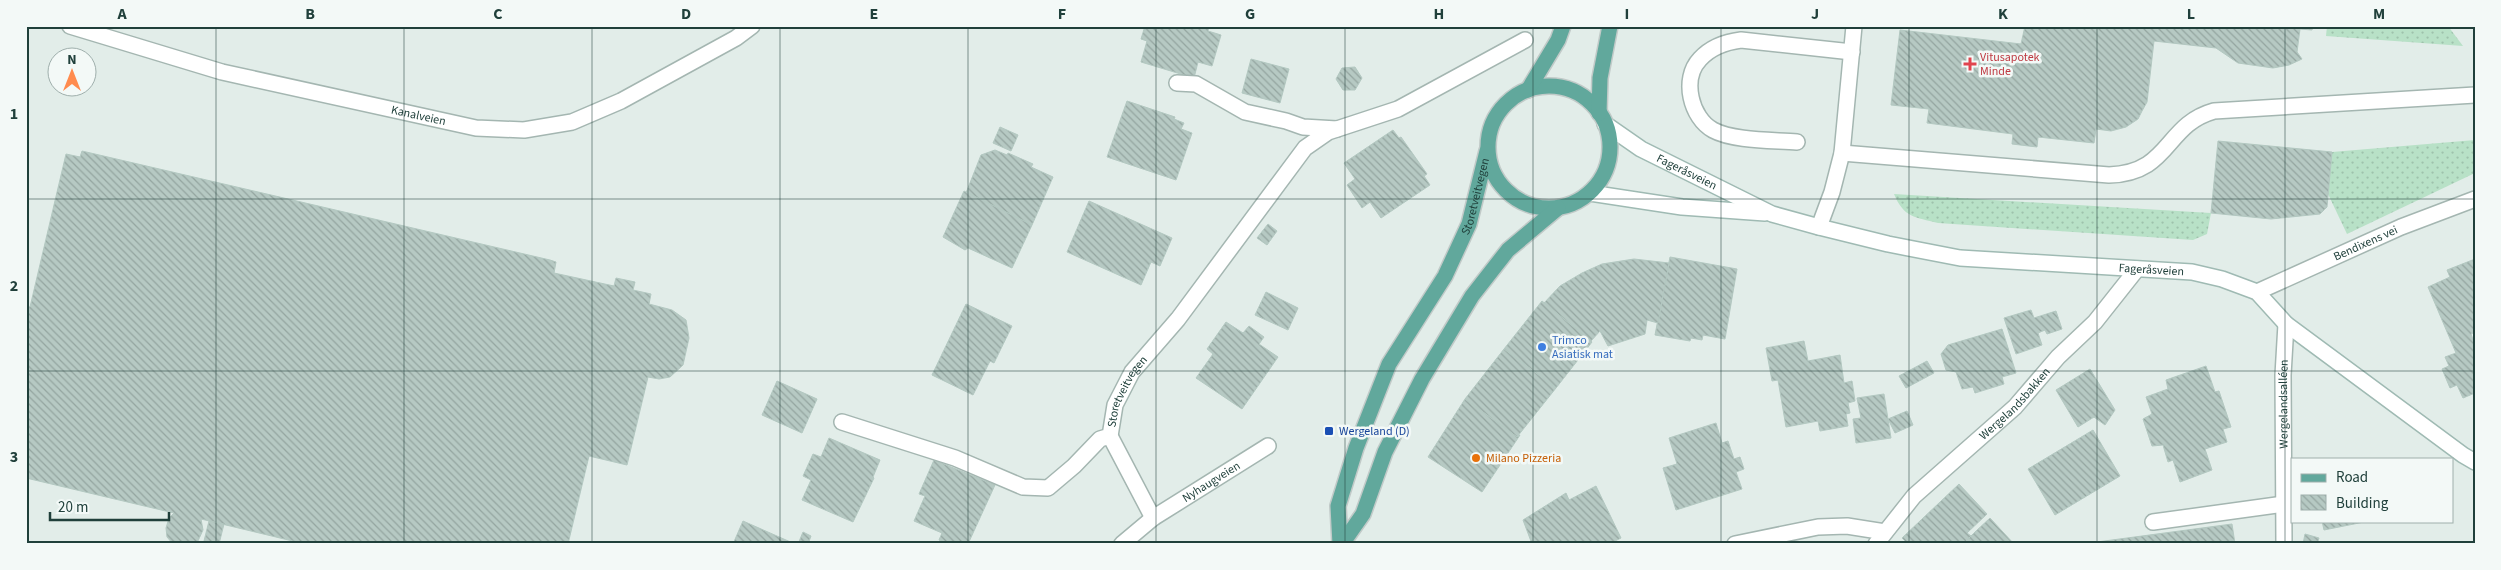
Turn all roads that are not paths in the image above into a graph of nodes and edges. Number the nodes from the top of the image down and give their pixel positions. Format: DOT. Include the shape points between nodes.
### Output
graph roads {
  1 [pos="70,26"];
  2 [pos="752,26"];
  3 [pos="1563,26"];
  4 [pos="1610,26"];
  5 [pos="1854,26"];
  6 [pos="1525,40"];
  7 [pos="1852,52"];
  8 [pos="1177,83"];
  9 [pos="1528,90"];
  10 [pos="2475,95"];
  11 [pos="1602,118"];
  12 [pos="1343,129"];
  13 [pos="1797,142"];
  14 [pos="1488,151"];
  15 [pos="1842,153"];
  16 [pos="1590,192"];
  17 [pos="2475,199"];
  18 [pos="1558,208"];
  19 [pos="1772,214"];
  20 [pos="1819,227"];
  21 [pos="2137,269"];
  22 [pos="2257,292"];
  23 [pos="2286,324"];
  24 [pos="842,422"];
  25 [pos="1110,436"];
  26 [pos="1268,446"];
  27 [pos="2475,462"];
  28 [pos="2284,504"];
  29 [pos="1153,518"];
  30 [pos="2153,522"];
  31 [pos="1880,538"];
  32 [pos="1122,544"];
  33 [pos="1341,544"];
  34 [pos="1735,544"];
  35 [pos="2284,544"];
  1 -- 2 [label="street, Kanalveien" via="222,72 476,128 524,130 572,122 621,102"];
  3 -- 9 [label="main road"];
  4 -- 11 [label="main road" via="1600,78"];
  5 -- 7 [label="street"];
  6 -- 12 [label="street, Storetveitvegen" via="1398,109"];
  7 -- 13 [label="street" via="1741,40 1726,42 1699,60 1690,88 1692,103 1700,119 1713,130"];
  7 -- 15 [label="street"];
  8 -- 12 [label="street, Storetveitvegen" via="1196,84 1245,112 1303,127"];
  9 -- 11 [label="main road" via="1544,86 1577,93"];
  9 -- 14 [label="main road" via="1502,108 1489,135"];
  10 -- 15 [label="street" via="2214,111 2187,123 2163,153 2147,166 2126,175"];
  11 -- 16 [label="main road" via="1610,152 1600,181"];
  11 -- 19 [label="street, Fageråsveien" via="1641,149"];
  12 -- 25 [label="street, Storetveitvegen" via="1328,132 1305,148 1178,319 1132,372 1115,405"];
  14 -- 18 [label="main road" via="1490,166 1509,194 1540,208"];
  14 -- 33 [label="main road, Storetveitvegen" via="1469,224 1445,276 1389,364 1356,448 1338,506"];
  15 -- 20 [label="street"];
  16 -- 18 [label="main road"];
  16 -- 19 [label="street, Fageråsveien" via="1682,207"];
  17 -- 22 [label="street, Bendixens vei" via="2401,227"];
  18 -- 33 [label="main road, Storetveitvegen" via="1508,250 1472,296 1422,379 1385,452 1363,514"];
  19 -- 20 [label="street, Fageråsveien"];
  20 -- 21 [label="street, Fageråsveien" via="1960,258"];
  21 -- 22 [label="street, Fageråsveien" via="2192,272"];
  21 -- 31 [label="street, Wergelandsbakken" via="2095,322 2058,357 2015,407 1914,496"];
  22 -- 23 [label="street, Fageråsveien"];
  23 -- 27 [label="street, Fageråsveien"];
  23 -- 28 [label="street, Wergelandsalléen"];
  24 -- 25 [label="street, Storetveitvegen" via="955,458 1023,487 1048,488 1100,439"];
  25 -- 29 [label="street"];
  26 -- 29 [label="street, Nyhaugveien"];
  28 -- 30 [label="street"];
  28 -- 35 [label="street, Wergelandsalléen"];
  29 -- 32 [label="street, Nyhaugveien"];
  31 -- 34 [label="street, Wergelandsbakken" via="1847,526 1818,527"];
}
